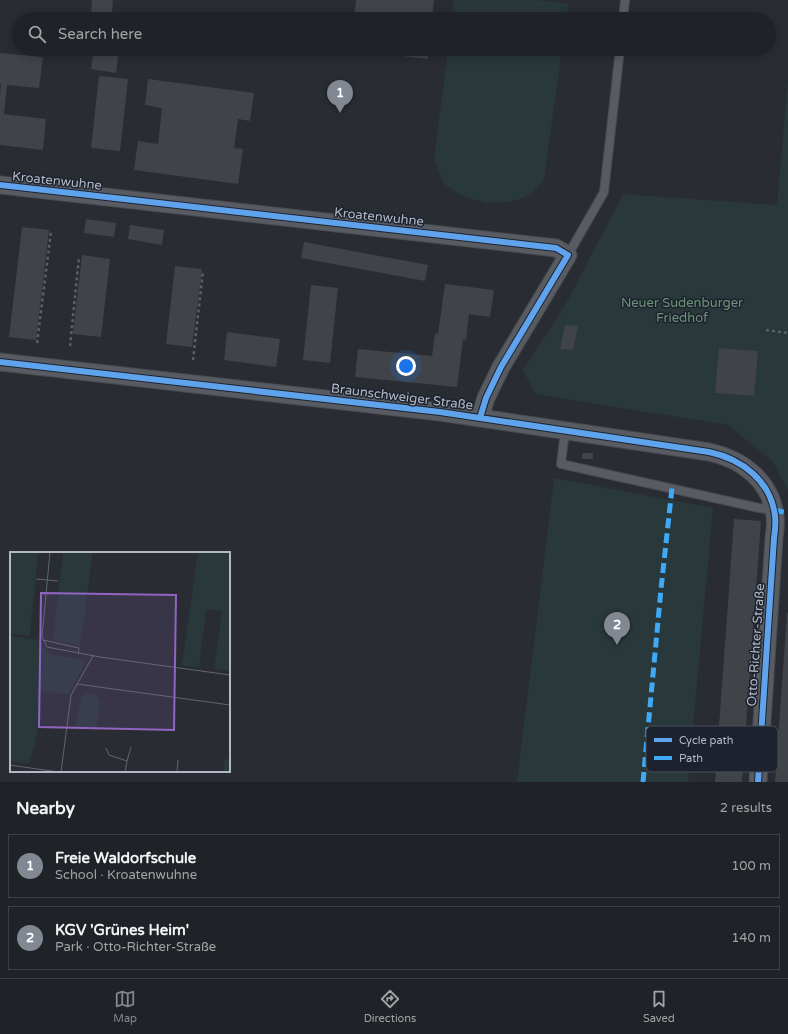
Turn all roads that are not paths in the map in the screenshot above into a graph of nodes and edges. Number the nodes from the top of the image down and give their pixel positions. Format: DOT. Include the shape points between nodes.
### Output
graph roads {
  1 [pos="625,0"];
  2 [pos="624,12"];
  3 [pos="619,56"];
  4 [pos="0,185"];
  5 [pos="568,255"];
  6 [pos="0,362"];
  7 [pos="480,418"];
  8 [pos="564,431"];
  9 [pos="774,510"];
  10 [pos="762,726"];
  11 [pos="759,772"];
  12 [pos="758,782"];
  1 -- 2 [label="lane"];
  3 -- 5 [label="lane" via="604,192"];
  4 -- 5 [label="street, Kroatenwuhne" via="556,248"];
  5 -- 7 [label="street" via="501,367 486,398"];
  6 -- 7 [label="street, Braunschweiger Straße"];
  7 -- 8 [label="street, Braunschweiger Straße"];
  8 -- 9 [label="street, Braunschweiger Straße" via="700,450 725,456 746,467 756,476 768,493"];
  8 -- 9 [label="lane" via="561,464"];
  9 -- 10 [label="street, Otto-Richter-Straße"];
  11 -- 12 [label="street, Otto-Richter-Straße"];
}
